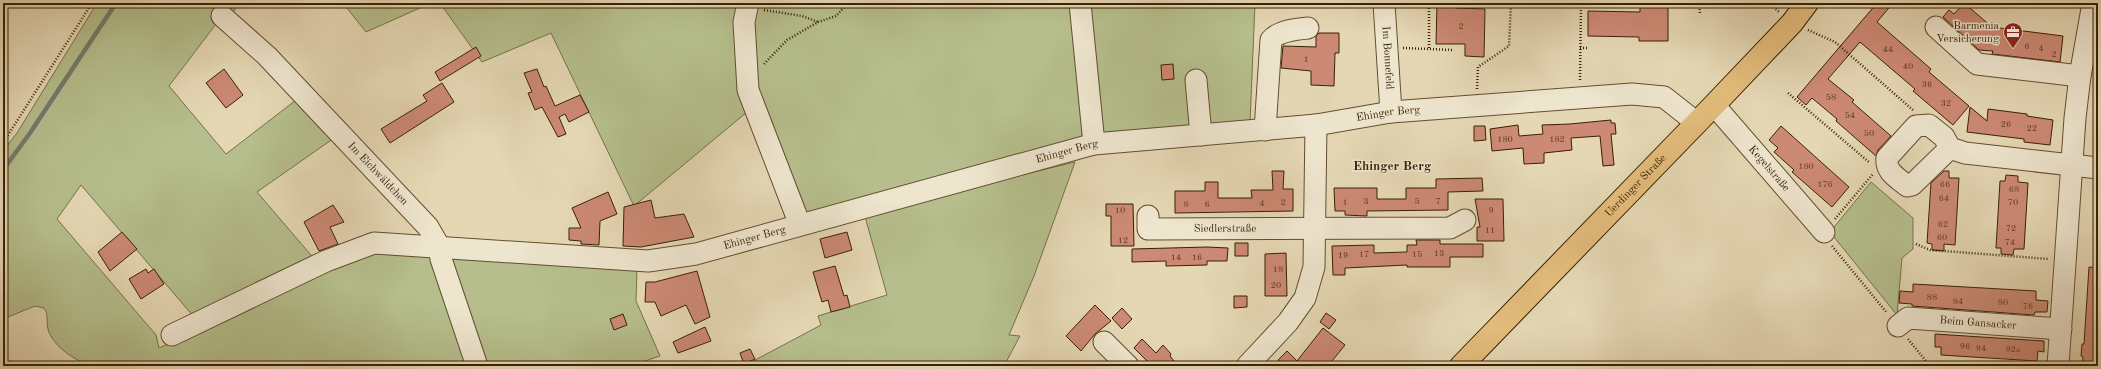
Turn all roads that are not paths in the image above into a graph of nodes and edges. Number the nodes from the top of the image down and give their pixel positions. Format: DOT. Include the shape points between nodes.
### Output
graph roads {
  1 [pos="1080,3"];
  2 [pos="1384,3"];
  3 [pos="1808,3"];
  4 [pos="2093,3"];
  5 [pos="748,4"];
  6 [pos="222,16"];
  7 [pos="1936,27"];
  8 [pos="1308,28"];
  9 [pos="2080,76"];
  10 [pos="1196,80"];
  11 [pos="1714,105"];
  12 [pos="1391,112"];
  13 [pos="1697,122"];
  14 [pos="1316,125"];
  15 [pos="1265,130"];
  16 [pos="1201,135"];
  17 [pos="1094,144"];
  18 [pos="1950,148"];
  19 [pos="2072,165"];
  20 [pos="2098,168"];
  21 [pos="1148,216"];
  22 [pos="1465,220"];
  23 [pos="800,225"];
  24 [pos="1315,228"];
  25 [pos="1824,232"];
  26 [pos="440,246"];
  27 [pos="1898,326"];
  28 [pos="2061,329"];
  29 [pos="172,335"];
  30 [pos="1104,342"];
  31 [pos="477,366"];
  32 [pos="1128,366"];
  33 [pos="1247,366"];
  34 [pos="1461,366"];
  35 [pos="2058,366"];
  1 -- 17 [label="street"];
  2 -- 12 [label="street, Im Bonnefeld"];
  3 -- 11 [label="main road, Uerdinger Straße"];
  4 -- 9 [label="street"];
  5 -- 23 [label="street" via="744,22 748,90"];
  6 -- 26 [label="street, Im Eichwäldchen" via="267,56 388,182 428,227"];
  7 -- 9 [label="street" via="1977,64"];
  8 -- 15 [label="street" via="1274,36 1271,40"];
  9 -- 19 [label="street"];
  10 -- 16 [label="street"];
  11 -- 13 [label="main road, Uerdinger Straße"];
  11 -- 25 [label="street, Kegelstraße" via="1754,148"];
  12 -- 13 [label="street, Ehinger Berg" via="1632,94 1664,97"];
  12 -- 14 [label="street, Ehinger Berg"];
  13 -- 34 [label="main road, Uerdinger Straße"];
  14 -- 15 [label="street, Ehinger Berg"];
  14 -- 24 [label="street"];
  15 -- 16 [label="street, Ehinger Berg"];
  16 -- 17 [label="street, Ehinger Berg"];
  17 -- 23 [label="street, Ehinger Berg"];
  18 -- 18 [label="street" via="1944,137 1929,125 1916,126 1882,167 1907,186 1912,185"];
  18 -- 19 [label="street" via="1965,153"];
  19 -- 20 [label="street"];
  19 -- 28 [label="street"];
  21 -- 24 [label="street, Siedlerstraße" via="1148,230"];
  22 -- 24 [label="street, Siedlerstraße" via="1450,228"];
  23 -- 26 [label="street, Ehinger Berg" via="696,254 648,261"];
  24 -- 33 [label="street" via="1314,267 1305,298 1288,322"];
  26 -- 29 [label="street, Ehinger Berg" via="374,243 326,261"];
  26 -- 31 [label="street, Im Eichwäldchen" via="441,259"];
  27 -- 28 [label="street, Beim Gansacker" via="1908,318"];
  28 -- 35 [label="street"];
  30 -- 32 [label="street"];
}
